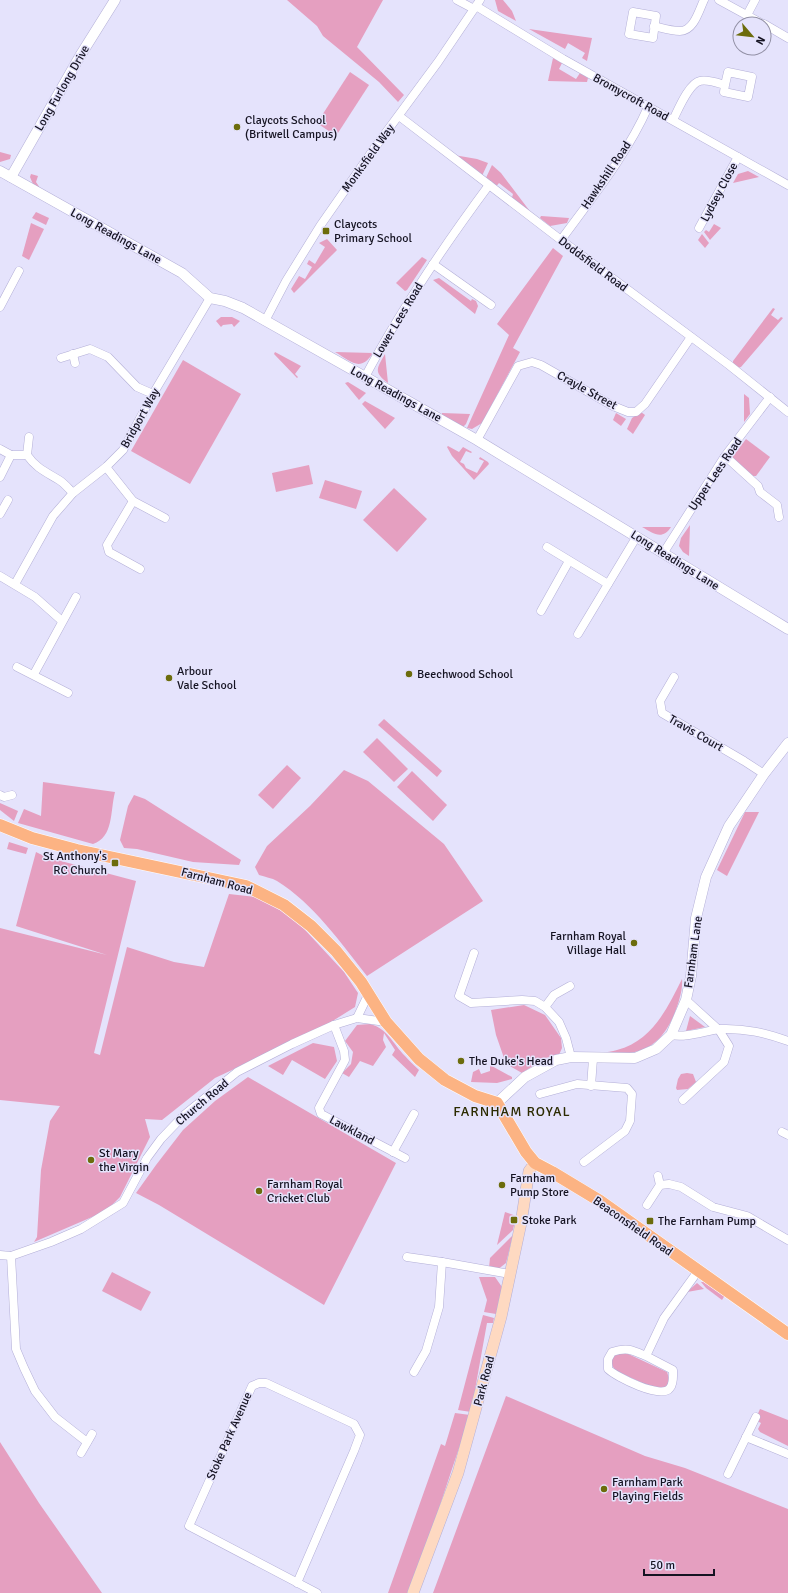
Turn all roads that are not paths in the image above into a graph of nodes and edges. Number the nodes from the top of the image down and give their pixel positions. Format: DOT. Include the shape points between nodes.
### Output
graph roads {
  1 [pos="115,0"];
  2 [pos="457,0"];
  3 [pos="704,0"];
  4 [pos="719,0"];
  5 [pos="755,0"];
  6 [pos="476,5"];
  7 [pos="747,15"];
  8 [pos="654,26"];
  9 [pos="772,29"];
  10 [pos="788,38"];
  11 [pos="725,85"];
  12 [pos="648,107"];
  13 [pos="398,116"];
  14 [pos="674,120"];
  15 [pos="738,157"];
  16 [pos="0,171"];
  17 [pos="11,177"];
  18 [pos="489,185"];
  19 [pos="788,185"];
  20 [pos="700,228"];
  21 [pos="561,240"];
  22 [pos="433,264"];
  23 [pos="19,271"];
  24 [pos="210,298"];
  25 [pos="491,305"];
  26 [pos="0,307"];
  27 [pos="266,321"];
  28 [pos="692,337"];
  29 [pos="73,354"];
  30 [pos="61,358"];
  31 [pos="75,363"];
  32 [pos="365,377"];
  33 [pos="153,394"];
  34 [pos="770,397"];
  35 [pos="788,412"];
  36 [pos="29,437"];
  37 [pos="477,440"];
  38 [pos="0,449"];
  39 [pos="11,455"];
  40 [pos="27,455"];
  41 [pos="725,456"];
  42 [pos="106,467"];
  43 [pos="0,477"];
  44 [pos="73,492"];
  45 [pos="8,500"];
  46 [pos="133,501"];
  47 [pos="0,514"];
  48 [pos="779,517"];
  49 [pos="165,518"];
  50 [pos="637,536"];
  51 [pos="546,547"];
  52 [pos="664,552"];
  53 [pos="569,561"];
  54 [pos="140,569"];
  55 [pos="0,576"];
  56 [pos="15,584"];
  57 [pos="608,584"];
  58 [pos="76,597"];
  59 [pos="541,611"];
  60 [pos="62,621"];
  61 [pos="788,629"];
  62 [pos="578,634"];
  63 [pos="17,667"];
  64 [pos="34,674"];
  65 [pos="674,676"];
  66 [pos="68,692"];
  67 [pos="788,743"];
  68 [pos="764,774"];
  69 [pos="0,795"];
  70 [pos="12,795"];
  71 [pos="0,825"];
  72 [pos="474,954"];
  73 [pos="570,986"];
  74 [pos="368,995"];
  75 [pos="686,1000"];
  76 [pos="545,1007"];
  77 [pos="357,1018"];
  78 [pos="386,1022"];
  79 [pos="334,1025"];
  80 [pos="719,1030"];
  81 [pos="671,1034"];
  82 [pos="788,1041"];
  83 [pos="571,1057"];
  84 [pos="593,1058"];
  85 [pos="591,1086"];
  86 [pos="540,1094"];
  87 [pos="683,1100"];
  88 [pos="497,1103"];
  89 [pos="414,1114"];
  90 [pos="393,1152"];
  91 [pos="405,1158"];
  92 [pos="584,1162"];
  93 [pos="535,1164"];
  94 [pos="658,1176"];
  95 [pos="660,1185"];
  96 [pos="647,1205"];
  97 [pos="788,1240"];
  98 [pos="0,1255"];
  99 [pos="11,1256"];
  100 [pos="407,1257"];
  101 [pos="442,1262"];
  102 [pos="698,1271"];
  103 [pos="510,1274"];
  104 [pos="788,1334"];
  105 [pos="646,1356"];
  106 [pos="414,1372"];
  107 [pos="756,1417"];
  108 [pos="92,1434"];
  109 [pos="746,1437"];
  110 [pos="87,1442"];
  111 [pos="81,1453"];
  112 [pos="788,1454"];
  113 [pos="728,1474"];
  114 [pos="296,1583"];
  115 [pos="317,1593"];
  116 [pos="413,1593"];
  1 -- 17 [label="street, Long Furlong Drive"];
  2 -- 6 [label="street, Bromycroft Road"];
  3 -- 8 [label="street" via="696,18 687,29 680,31"];
  4 -- 7 [label="street"];
  5 -- 7 [label="street"];
  6 -- 12 [label="street, Bromycroft Road" via="563,59"];
  6 -- 13 [label="street, Monksfield Way"];
  9 -- 10 [label="street"];
  11 -- 14 [label="street" via="701,80 695,83 689,89"];
  12 -- 14 [label="street, Bromycroft Road"];
  12 -- 21 [label="street, Hawkshill Road" via="609,173"];
  13 -- 18 [label="street, Doddsfield Road"];
  13 -- 27 [label="street, Monksfield Way" via="320,226 286,281"];
  14 -- 15 [label="street, Bromycroft Road"];
  15 -- 19 [label="street, Bromycroft Road"];
  15 -- 20 [label="street, Lydsey Close"];
  16 -- 17 [label="street, Long Readings Lane"];
  17 -- 24 [label="street, Long Readings Lane" via="182,273"];
  18 -- 21 [label="street, Doddsfield Road"];
  18 -- 22 [label="street, Lower Lees Road"];
  21 -- 28 [label="street, Doddsfield Road"];
  22 -- 25 [label="street"];
  22 -- 32 [label="street, Lower Lees Road" via="405,305"];
  23 -- 26 [label="street"];
  24 -- 27 [label="street, Long Readings Lane" via="243,308"];
  24 -- 33 [label="street, Bridport Way"];
  27 -- 32 [label="street, Long Readings Lane"];
  28 -- 34 [label="street, Doddsfield Road"];
  28 -- 37 [label="street, Crayle Street" via="636,412 628,412 613,406 541,365 532,362 518,366"];
  29 -- 30 [label="street"];
  29 -- 31 [label="street"];
  29 -- 33 [label="street" via="90,349 108,357 137,387"];
  32 -- 37 [label="street, Long Readings Lane"];
  33 -- 42 [label="street, Bridport Way" via="123,450"];
  34 -- 35 [label="street, Doddsfield Road"];
  34 -- 41 [label="street, Upper Lees Road"];
  36 -- 40 [label="street"];
  37 -- 50 [label="street, Long Readings Lane"];
  38 -- 39 [label="street"];
  39 -- 40 [label="street"];
  39 -- 43 [label="street"];
  40 -- 44 [label="street" via="33,464"];
  41 -- 48 [label="street" via="758,486 760,492 777,505"];
  41 -- 52 [label="street, Upper Lees Road"];
  42 -- 44 [label="street, Bridport Way"];
  42 -- 46 [label="street"];
  44 -- 56 [label="street, Bridport Way" via="53,516"];
  45 -- 47 [label="street"];
  46 -- 49 [label="street"];
  46 -- 54 [label="street" via="107,545 109,552"];
  50 -- 52 [label="street, Long Readings Lane"];
  50 -- 57 [label="street"];
  51 -- 53 [label="street"];
  52 -- 61 [label="street, Long Readings Lane"];
  53 -- 57 [label="street"];
  53 -- 59 [label="street"];
  55 -- 56 [label="street"];
  56 -- 60 [label="street" via="35,597"];
  57 -- 62 [label="street"];
  58 -- 60 [label="street"];
  60 -- 64 [label="street"];
  63 -- 64 [label="street"];
  64 -- 66 [label="street"];
  65 -- 68 [label="street, Travis Court" via="660,701 662,713"];
  67 -- 68 [label="street, Farnham Lane"];
  68 -- 75 [label="street, Farnham Lane" via="729,826 706,877 696,918 691,976"];
  69 -- 70 [label="street"];
  71 -- 74 [label="main road, Farnham Road" via="32,838 77,850 246,886 284,905 311,926 361,982"];
  72 -- 76 [label="street" via="459,996 472,1004 522,1000 535,1001"];
  73 -- 76 [label="street" via="554,995"];
  74 -- 77 [label="street"];
  74 -- 78 [label="main road, Farnham Road"];
  75 -- 80 [label="street"];
  75 -- 81 [label="street, Farnham Lane"];
  76 -- 83 [label="street" via="559,1022"];
  77 -- 78 [label="street, Church Road"];
  77 -- 79 [label="street, Church Road"];
  78 -- 88 [label="main road, Farnham Road" via="419,1059 445,1080 475,1096"];
  79 -- 90 [label="street, Lawkland" via="345,1060 319,1108 321,1114"];
  79 -- 99 [label="street, Church Road" via="237,1072 184,1114 147,1158 124,1203 81,1229"];
  80 -- 81 [label="street" via="679,1036"];
  80 -- 82 [label="street" via="760,1031"];
  80 -- 87 [label="street" via="729,1046 724,1062"];
  81 -- 84 [label="street, Farnham Lane" via="656,1049 635,1058"];
  83 -- 84 [label="street, Farnham Lane"];
  83 -- 88 [label="street, Farnham Lane" via="556,1060 525,1077"];
  84 -- 85 [label="street"];
  85 -- 86 [label="street" via="577,1084"];
  85 -- 92 [label="street" via="627,1088 632,1094 630,1121 625,1131"];
  88 -- 93 [label="main road, Beaconsfield Road"];
  89 -- 90 [label="street"];
  90 -- 91 [label="street, Lawkland"];
  93 -- 102 [label="main road, Beaconsfield Road" via="600,1201"];
  93 -- 103 [label="main road, Park Road" via="529,1172"];
  94 -- 95 [label="street"];
  95 -- 96 [label="street"];
  95 -- 97 [label="street" via="681,1187 713,1207 747,1216"];
  98 -- 99 [label="street, Church Road"];
  99 -- 110 [label="street" via="16,1349 35,1390 55,1417"];
  100 -- 101 [label="street"];
  101 -- 103 [label="street"];
  101 -- 106 [label="street" via="439,1307 426,1351"];
  102 -- 104 [label="main road, Beaconsfield Road"];
  102 -- 105 [label="street" via="664,1318"];
  103 -- 116 [label="main road, Park Road" via="501,1317 458,1473"];
  105 -- 105 [label="street" via="673,1370 673,1380 665,1392 655,1392 613,1374 608,1369 608,1359 612,1352 622,1349"];
  107 -- 109 [label="street"];
  108 -- 110 [label="street"];
  109 -- 112 [label="street"];
  109 -- 113 [label="street"];
  110 -- 111 [label="street"];
  114 -- 114 [label="street, Stoke Park Avenue" via="360,1436 354,1424 266,1383 259,1383 252,1386 189,1526"];
  114 -- 115 [label="street, Stoke Park Avenue"];
}
